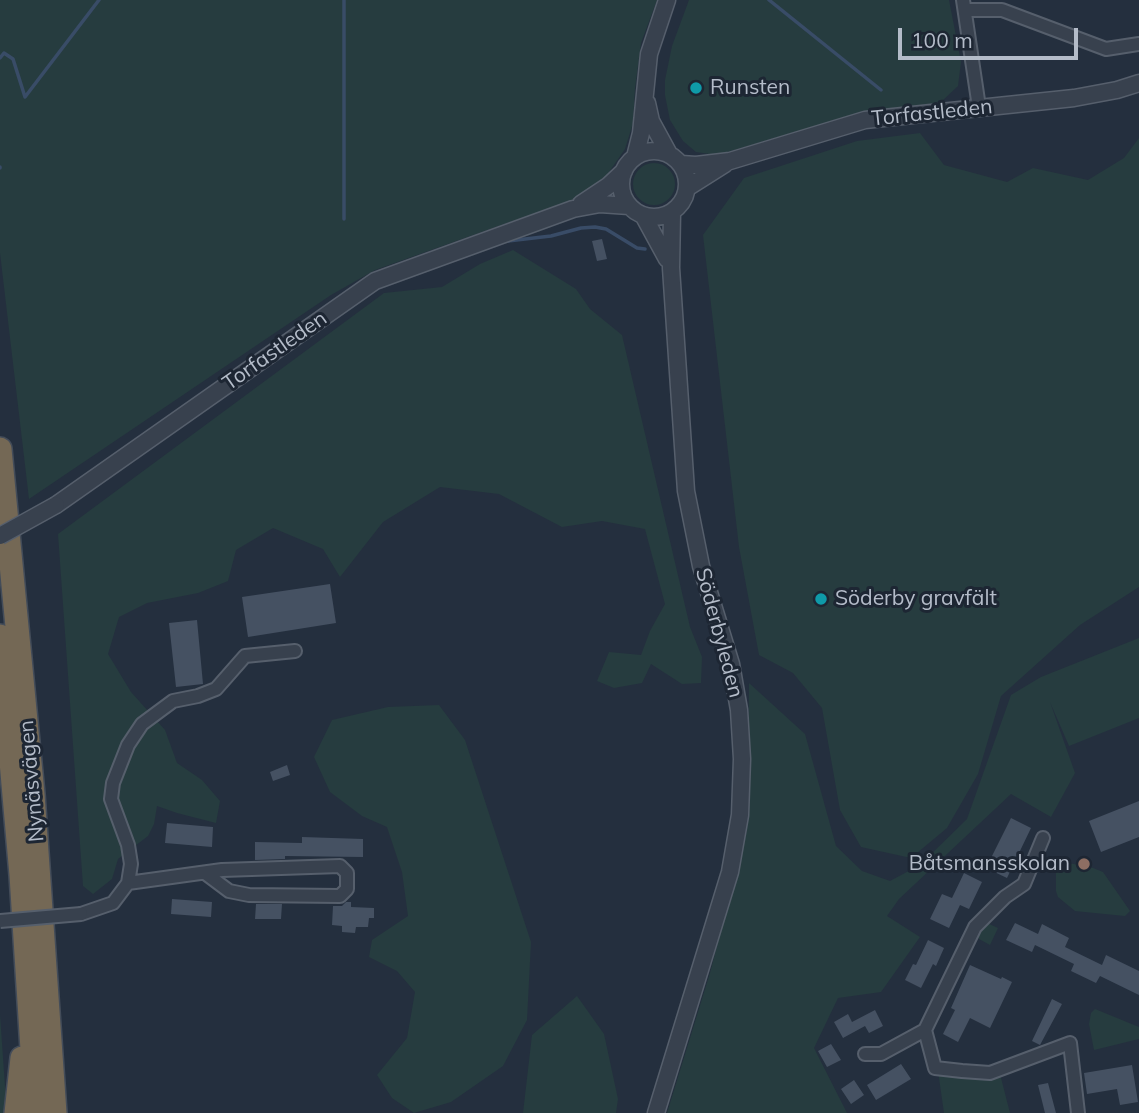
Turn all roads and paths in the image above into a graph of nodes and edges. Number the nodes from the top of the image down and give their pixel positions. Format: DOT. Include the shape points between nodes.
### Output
graph roads {
  1 [pos="667,0"];
  2 [pos="964,5"];
  3 [pos="1139,44"];
  4 [pos="1139,83"];
  5 [pos="644,91"];
  6 [pos="979,107"];
  7 [pos="635,157"];
  8 [pos="675,159"];
  9 [pos="730,161"];
  10 [pos="624,171"];
  11 [pos="687,188"];
  12 [pos="573,209"];
  13 [pos="636,211"];
  14 [pos="672,213"];
  15 [pos="671,268"];
  16 [pos="0,449"];
  17 [pos="0,536"];
  18 [pos="0,636"];
  19 [pos="295,651"];
  20 [pos="1043,838"];
  21 [pos="205,873"];
  22 [pos="128,883"];
  23 [pos="0,920"];
  24 [pos="29,993"];
  25 [pos="925,1030"];
  26 [pos="51,1049"];
  27 [pos="865,1054"];
  28 [pos="16,1113"];
  29 [pos="36,1113"];
  30 [pos="55,1113"];
  31 [pos="66,1113"];
  32 [pos="656,1113"];
  33 [pos="1078,1113"];
  1 -- 5 [label="street" via="649,54"];
  2 -- 3 [label="street" via="1002,10 1106,49"];
  2 -- 6 [label="street"];
  4 -- 6 [label="street, Torfastleden" via="1074,98"];
  5 -- 7 [label="street"];
  5 -- 8 [label="street" via="651,121"];
  6 -- 9 [label="street, Torfastleden" via="865,120"];
  7 -- 8 [label="street" via="652,151"];
  7 -- 10 [label="street"];
  8 -- 9 [label="street, Torfastleden" via="696,166"];
  8 -- 11 [label="street"];
  9 -- 11 [label="street, Torfastleden"];
  10 -- 12 [label="street, Torfastleden"];
  10 -- 13 [label="street" via="622,193"];
  11 -- 14 [label="street"];
  12 -- 13 [label="street, Torfastleden" via="600,204"];
  12 -- 17 [label="street, Torfastleden, bridge" via="375,281 56,505"];
  13 -- 14 [label="street" via="663,217"];
  13 -- 15 [label="street, Söderbyleden" via="661,245"];
  14 -- 15 [label="street, Söderbyleden"];
  15 -- 32 [label="street, Söderbyleden" via="686,491 701,566 732,664 742,759 740,815 730,872"];
  16 -- 26 [label="highway, Nynäsvägen" via="32,780"];
  18 -- 24 [label="highway, Nynäsvägen"];
  19 -- 22 [label="street" via="246,656 216,689 173,701 142,724 128,745 111,799 128,845"];
  20 -- 25 [label="street" via="1024,884 975,927"];
  21 -- 21 [label="street" via="340,866 347,873 347,889 340,896 249,895 229,891"];
  21 -- 22 [label="street"];
  22 -- 23 [label="street, bridge" via="113,903 81,914"];
  24 -- 28 [label="highway"];
  24 -- 29 [label="highway, Nynäsvägen"];
  25 -- 27 [label="street" via="881,1054"];
  25 -- 33 [label="street" via="935,1068 972,1072 990,1073 1070,1043"];
  26 -- 30 [label="highway, Nynäsvägen"];
  26 -- 31 [label="highway"];
}
